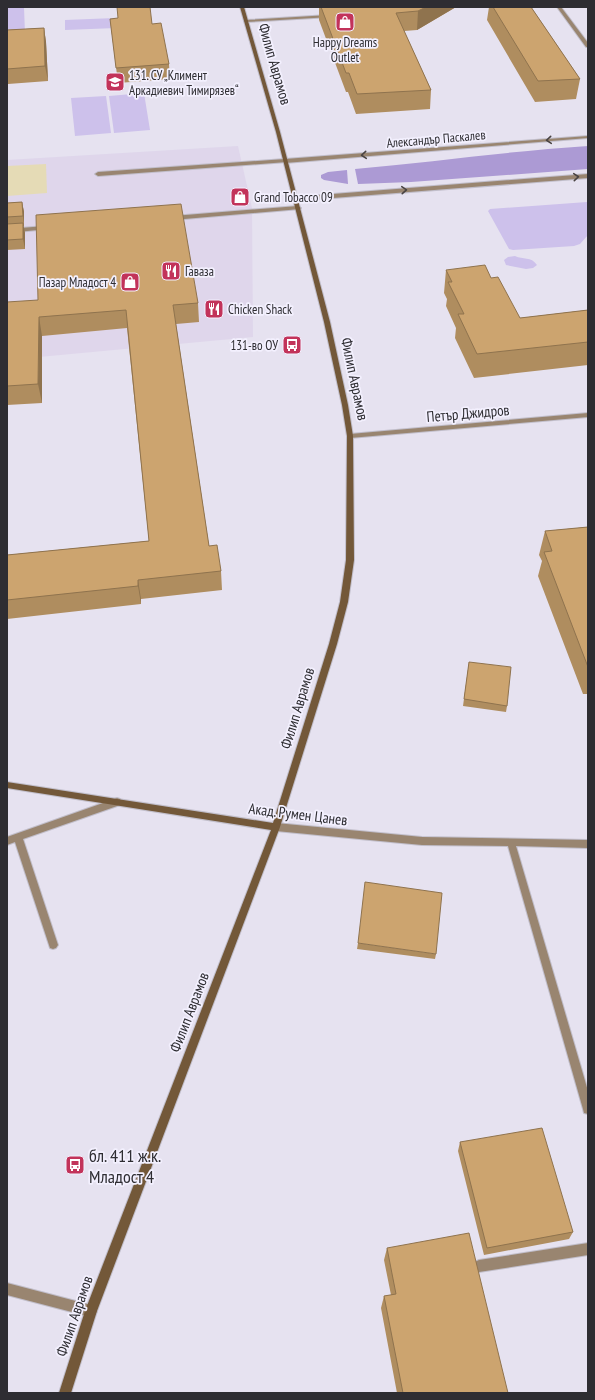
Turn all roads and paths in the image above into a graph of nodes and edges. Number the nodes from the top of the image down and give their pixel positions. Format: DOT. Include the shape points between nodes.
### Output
graph roads {
  1 [pos="242,7"];
  2 [pos="559,7"];
  3 [pos="338,15"];
  4 [pos="246,21"];
  5 [pos="588,46"];
  6 [pos="588,137"];
  7 [pos="285,161"];
  8 [pos="98,174"];
  9 [pos="588,176"];
  10 [pos="296,199"];
  11 [pos="298,208"];
  12 [pos="166,219"];
  13 [pos="55,228"];
  14 [pos="7,231"];
  15 [pos="588,416"];
  16 [pos="350,436"];
  17 [pos="7,785"];
  18 [pos="117,802"];
  19 [pos="276,827"];
  20 [pos="18,838"];
  21 [pos="7,841"];
  22 [pos="511,844"];
  23 [pos="588,844"];
  24 [pos="53,945"];
  25 [pos="588,1109"];
  26 [pos="588,1249"];
  27 [pos="479,1266"];
  28 [pos="7,1289"];
  29 [pos="91,1311"];
  30 [pos="65,1393"];
  1 -- 4 [label="street, Филип Аврамов"];
  2 -- 5 [label="street"];
  3 -- 4 [label="street"];
  4 -- 7 [label="street, Филип Аврамов"];
  6 -- 7 [label="street, Александър Паскалев, one-way"];
  7 -- 8 [label="street, Александър Паскалев"];
  7 -- 10 [label="street, Филип Аврамов"];
  10 -- 9 [label="street, one-way"];
  10 -- 11 [label="street, Филип Аврамов"];
  11 -- 12 [label="street"];
  11 -- 16 [label="street, Филип Аврамов" via="327,322"];
  13 -- 14 [label="street"];
  15 -- 16 [label="street, Петър Джидров"];
  16 -- 19 [label="street, Филип Аврамов" via="350,560 344,602"];
  17 -- 18 [label="street, Акад. Румен Цанев"];
  18 -- 19 [label="street, Акад. Румен Цанев"];
  18 -- 20 [label="street"];
  19 -- 22 [label="street, Акад. Румен Цанев" via="422,841"];
  19 -- 29 [label="street, Филип Аврамов"];
  20 -- 21 [label="street"];
  20 -- 24 [label="street"];
  22 -- 23 [label="street, Акад. Румен Цанев"];
  22 -- 25 [label="street"];
  26 -- 27 [label="street"];
  28 -- 29 [label="street"];
  29 -- 30 [label="street, Филип Аврамов"];
}
